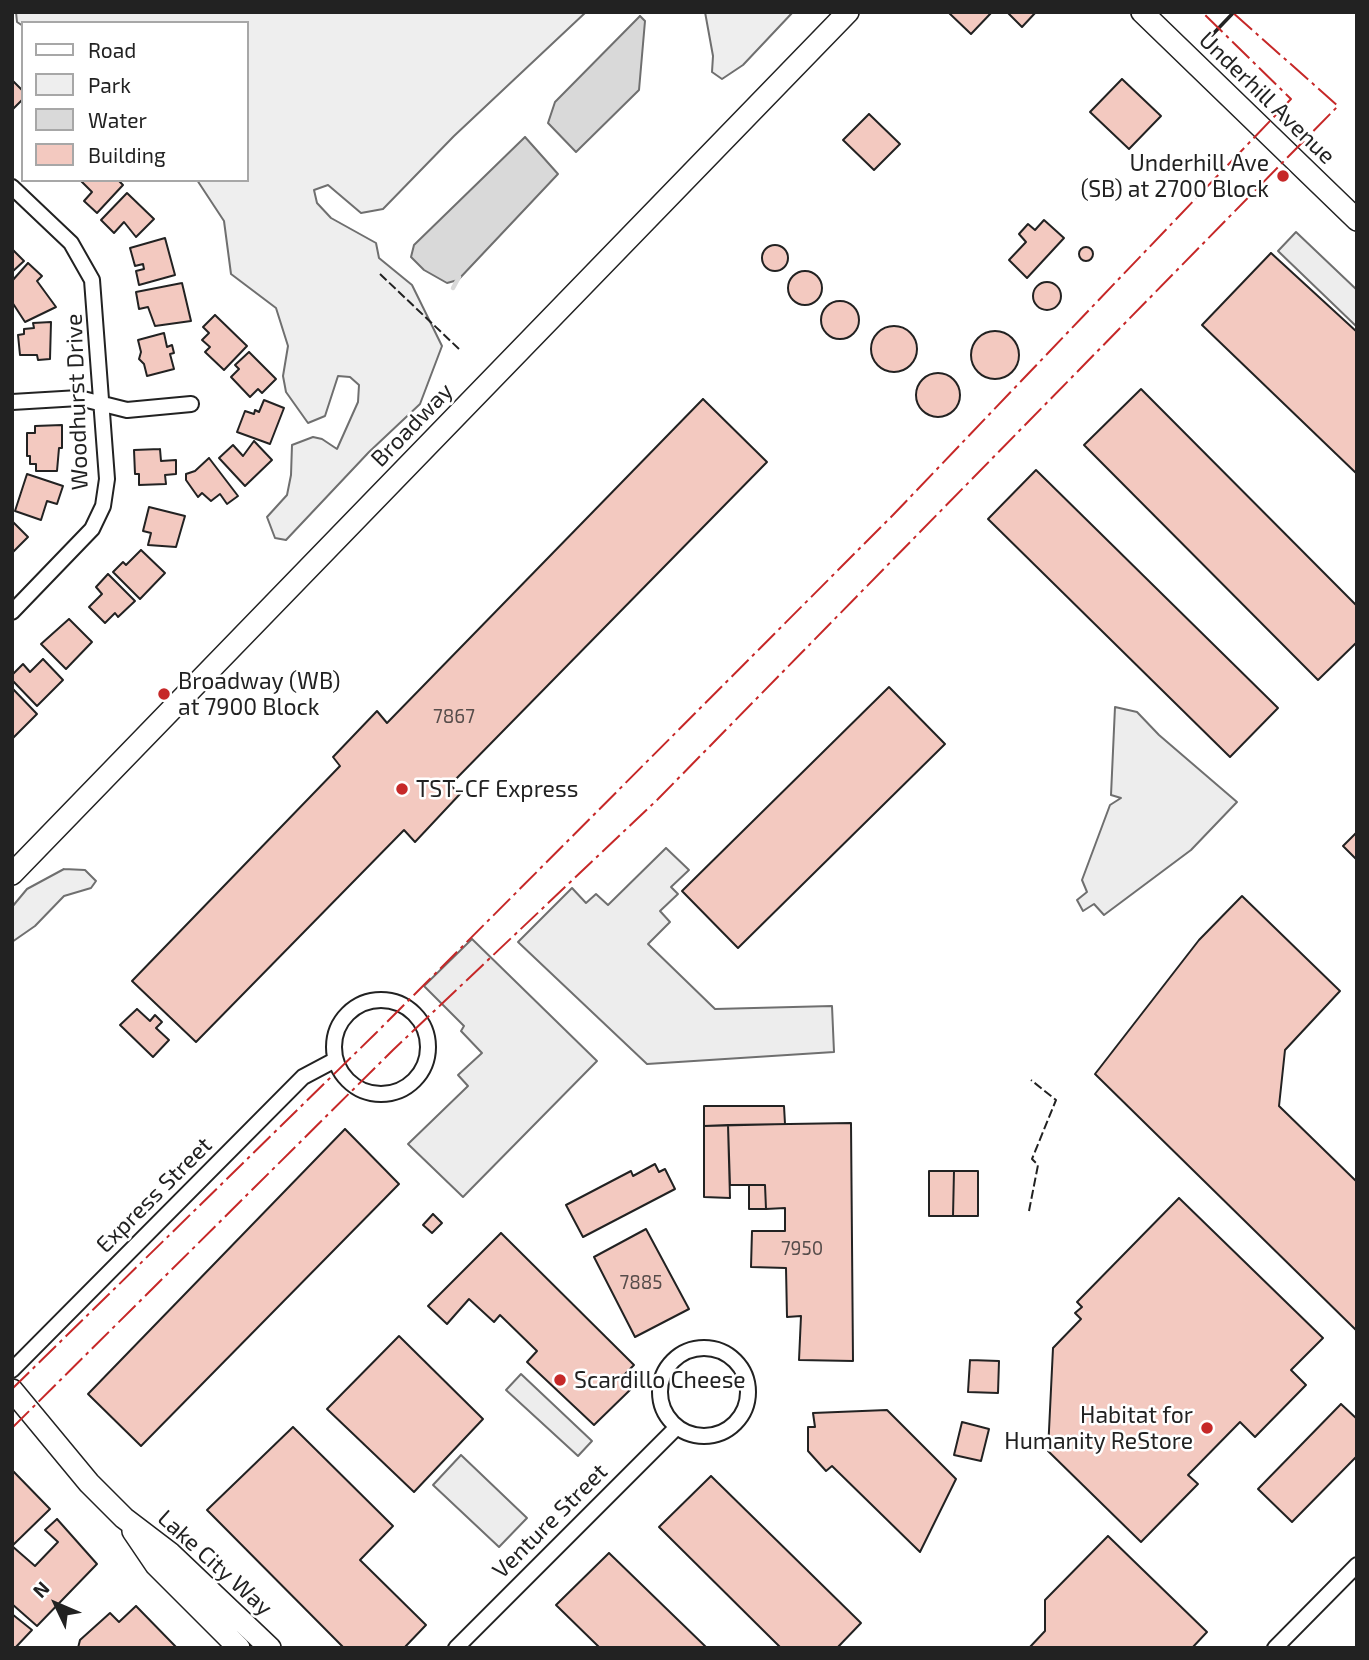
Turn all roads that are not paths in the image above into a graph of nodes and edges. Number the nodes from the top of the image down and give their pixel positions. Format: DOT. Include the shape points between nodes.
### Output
graph roads {
  1 [pos="848,12"];
  2 [pos="1142,12"];
  3 [pos="12,187"];
  4 [pos="1357,220"];
  5 [pos="12,402"];
  6 [pos="102,402"];
  7 [pos="191,404"];
  8 [pos="12,612"];
  9 [pos="12,874"];
  10 [pos="335,1060"];
  11 [pos="12,1370"];
  12 [pos="12,1390"];
  13 [pos="677,1427"];
  14 [pos="124,1518"];
  15 [pos="1357,1565"];
  16 [pos="239,1648"];
  17 [pos="270,1648"];
  18 [pos="456,1648"];
  19 [pos="1275,1648"];
  1 -- 9 [label="street, Broadway"];
  2 -- 4 [label="street, Underhill Avenue"];
  3 -- 6 [label="street, Woodhurst Drive" via="71,243 92,280"];
  5 -- 6 [label="street" via="79,398"];
  6 -- 7 [label="street" via="127,410"];
  6 -- 8 [label="street, Woodhurst Drive" via="107,480 99,517 80,544"];
  10 -- 10 [label="street" via="352,1086 366,1093 398,1092 422,1072 428,1057 424,1026 401,1004 371,1000 356,1006 340,1023 333,1045"];
  10 -- 11 [label="street, Express Street" via="303,1077"];
  12 -- 14 [label="street, Lake City Way"];
  13 -- 13 [label="street" via="703,1436 729,1428 739,1419 748,1391 738,1363 727,1354 698,1348 672,1361 664,1373 661,1403"];
  13 -- 18 [label="street, Venture Street"];
  14 -- 16 [label="street, Lake City Way" via="156,1565"];
  14 -- 17 [label="street, Lake City Way" via="170,1553"];
  15 -- 19 [label="street"];
}
